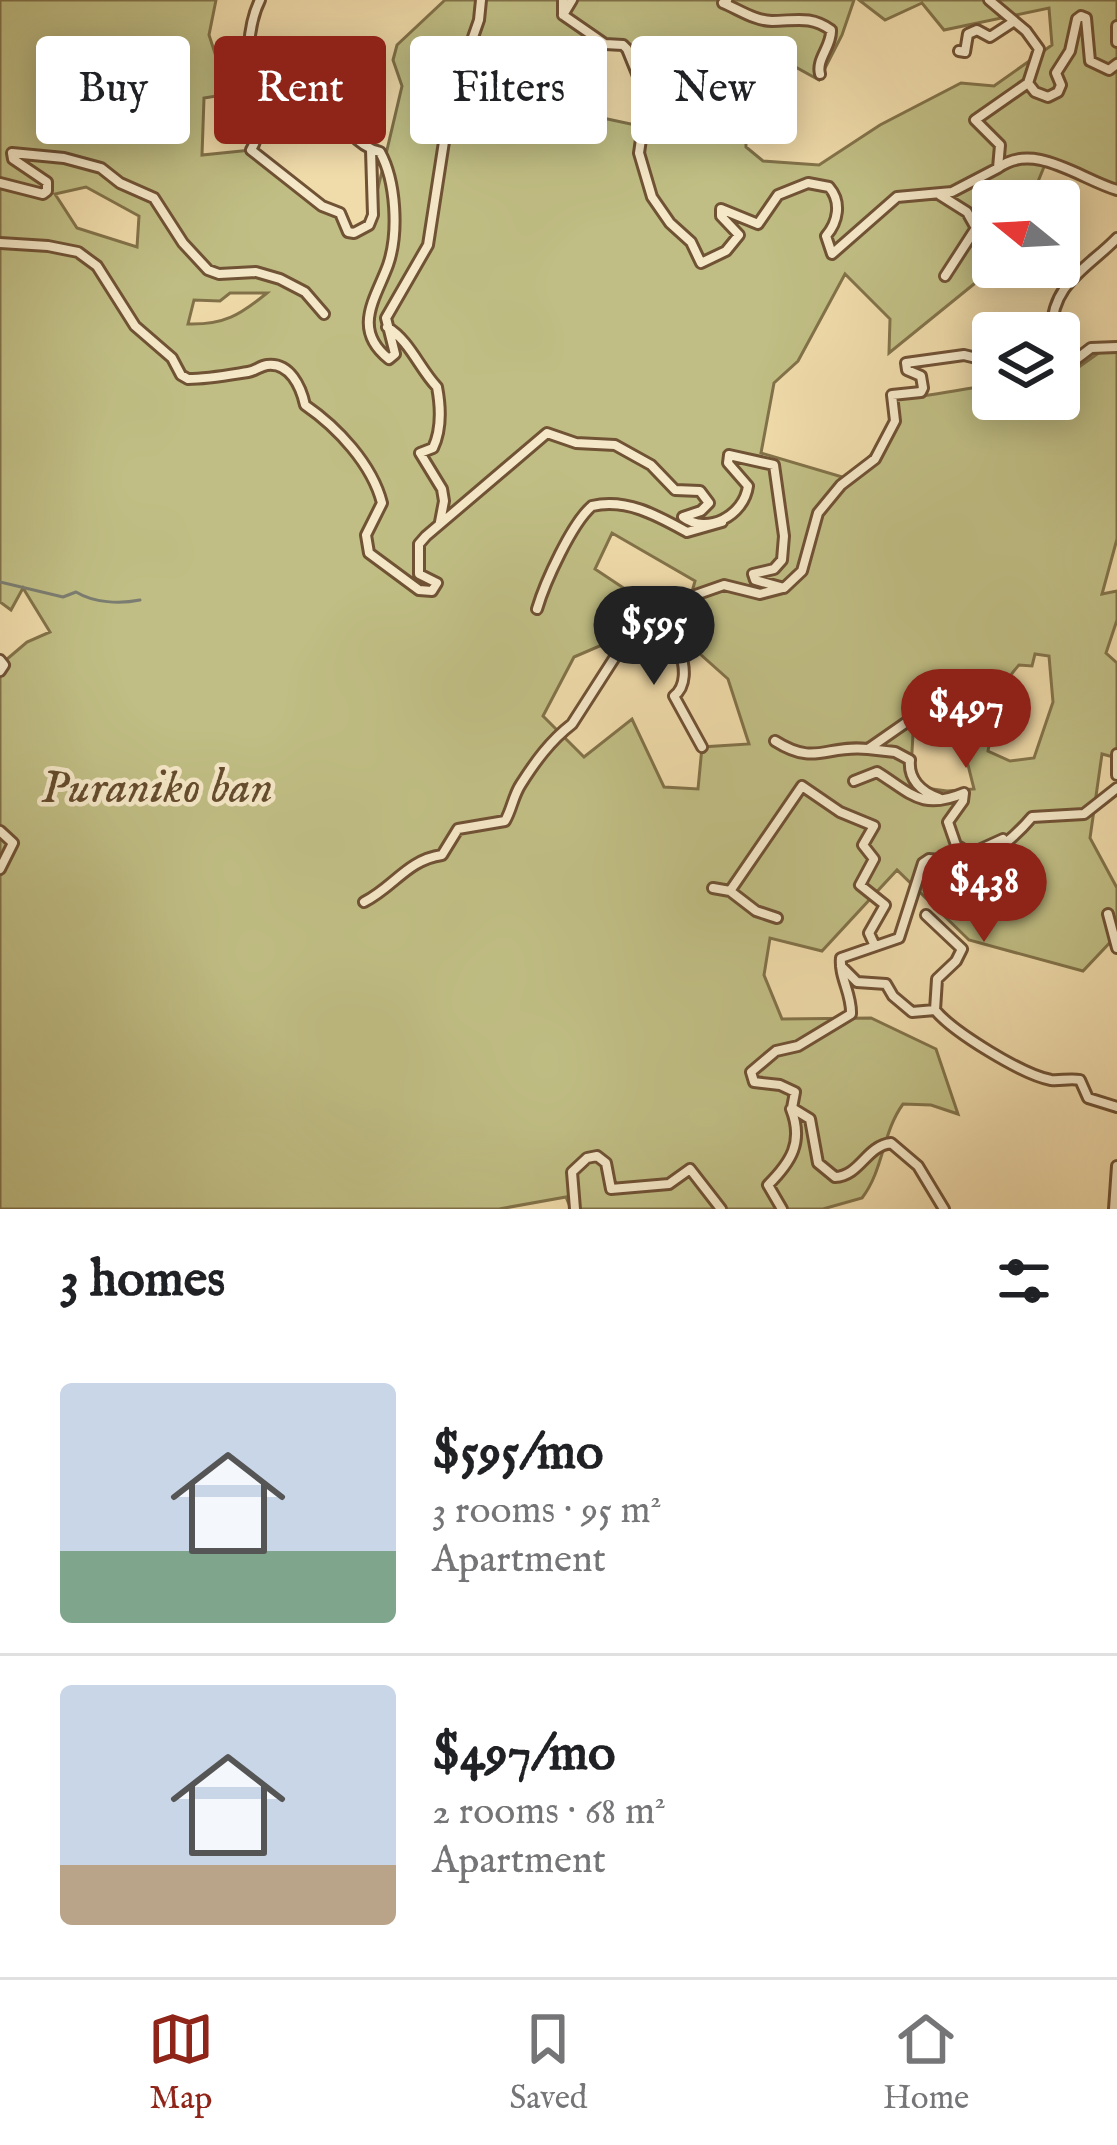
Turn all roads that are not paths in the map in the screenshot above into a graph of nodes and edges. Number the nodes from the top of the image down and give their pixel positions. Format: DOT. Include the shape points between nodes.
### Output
graph roads {
  1 [pos="260,0"];
  2 [pos="482,0"];
  3 [pos="562,0"];
  4 [pos="572,0"];
  5 [pos="727,0"];
  6 [pos="989,0"];
  7 [pos="562,15"];
  8 [pos="1013,22"];
  9 [pos="1117,26"];
  10 [pos="1117,42"];
  11 [pos="959,51"];
  12 [pos="1117,64"];
  13 [pos="820,74"];
  14 [pos="1028,83"];
  15 [pos="363,144"];
  16 [pos="371,150"];
  17 [pos="998,168"];
  18 [pos="0,183"];
  19 [pos="1117,190"];
  20 [pos="940,195"];
  21 [pos="1117,238"];
  22 [pos="0,243"];
  23 [pos="945,275"];
  24 [pos="1053,312"];
  25 [pos="324,314"];
  26 [pos="386,326"];
  27 [pos="1117,347"];
  28 [pos="1080,356"];
  29 [pos="972,357"];
  30 [pos="723,521"];
  31 [pos="440,522"];
  32 [pos="784,588"];
  33 [pos="649,604"];
  34 [pos="537,609"];
  35 [pos="0,660"];
  36 [pos="0,670"];
  37 [pos="930,713"];
  38 [pos="775,741"];
  39 [pos="702,747"];
  40 [pos="868,748"];
  41 [pos="1117,754"];
  42 [pos="1117,775"];
  43 [pos="854,781"];
  44 [pos="1117,788"];
  45 [pos="946,800"];
  46 [pos="0,831"];
  47 [pos="1014,836"];
  48 [pos="0,869"];
  49 [pos="713,888"];
  50 [pos="730,891"];
  51 [pos="364,902"];
  52 [pos="1108,914"];
  53 [pos="926,915"];
  54 [pos="777,918"];
  55 [pos="875,946"];
  56 [pos="1117,948"];
  57 [pos="839,964"];
  58 [pos="935,1010"];
  59 [pos="1117,1107"];
  60 [pos="792,1108"];
  61 [pos="1117,1166"];
  62 [pos="575,1209"];
  63 [pos="721,1209"];
  64 [pos="782,1209"];
  65 [pos="944,1209"];
  66 [pos="1114,1209"];
  1 -- 16 [label="street" via="250,26 259,136 250,150 340,213 354,233 373,214"];
  2 -- 26 [label="street" via="450,103 428,244"];
  3 -- 7 [label="street"];
  4 -- 7 [label="street"];
  5 -- 13 [label="street" via="760,19 819,21 830,30"];
  6 -- 8 [label="street"];
  7 -- 20 [label="street" via="627,50 647,98 639,153 652,197 701,263 739,235 721,209 758,224 771,201 794,187 833,190 836,221 826,236 832,254 897,197"];
  8 -- 11 [label="street" via="990,37 968,34"];
  8 -- 14 [label="street" via="1039,49"];
  9 -- 10 [label="street"];
  12 -- 14 [label="street" via="1109,70 1090,61 1082,16 1056,73 1058,92 1048,97"];
  14 -- 17 [label="street" via="975,120 1000,145"];
  15 -- 16 [label="street"];
  16 -- 26 [label="street" via="385,162 393,206 389,257 368,324 389,359 394,345"];
  17 -- 19 [label="street" via="1035,158"];
  17 -- 20 [label="street"];
  18 -- 25 [label="street" via="47,191 47,182 12,153 101,168 154,198 208,270 280,279"];
  20 -- 23 [label="street" via="976,228"];
  21 -- 24 [label="street" via="1058,293"];
  22 -- 31 [label="street" via="78,252 98,266 135,326 188,379 265,365 290,375 305,405 334,425 377,486 382,503 366,536 369,553 419,590 436,588 416,562 419,544"];
  26 -- 31 [label="street" via="437,387 437,438 420,453 442,489"];
  27 -- 28 [label="street"];
  29 -- 32 [label="street" via="906,363 921,376 921,392 892,395 895,421 875,459 818,513 802,572"];
  30 -- 31 [label="street" via="683,520 708,498 675,490 640,456 548,433"];
  30 -- 32 [label="street" via="748,491 729,455 774,465 782,560 753,574"];
  30 -- 34 [label="street" via="687,532 629,505 592,506 549,573"];
  32 -- 33 [label="street" via="760,594 724,585"];
  33 -- 39 [label="street" via="669,620 687,669 675,701"];
  33 -- 51 [label="street" via="572,724 534,764 505,821 458,829 442,855 419,859"];
  35 -- 36 [label="street"];
  37 -- 40 [label="street"];
  38 -- 40 [label="street" via="820,756 842,746"];
  40 -- 45 [label="street" via="910,760 917,784"];
  41 -- 42 [label="street"];
  43 -- 45 [label="street" via="877,772 904,793"];
  44 -- 47 [label="street" via="1084,814 1032,817"];
  45 -- 47 [label="street" via="964,793 948,821 956,845 970,854"];
  46 -- 48 [label="street" via="13,843"];
  47 -- 55 [label="street" via="980,858 923,863 902,934"];
  49 -- 50 [label="street"];
  50 -- 54 [label="street"];
  50 -- 55 [label="street" via="802,786 874,826 863,845 874,859 860,885 885,905 869,933"];
  52 -- 56 [label="street"];
  53 -- 58 [label="street" via="962,949 937,979"];
  55 -- 57 [label="street"];
  57 -- 58 [label="street" via="857,982 886,984 912,1012"];
  57 -- 60 [label="street" via="851,1014 751,1072 754,1082 795,1092"];
  58 -- 59 [label="street" via="990,1051 1050,1079 1080,1080 1088,1098"];
  60 -- 64 [label="street" via="798,1132 786,1170 768,1185"];
  60 -- 65 [label="street" via="810,1119 818,1163 835,1177 891,1143 918,1166"];
  61 -- 66 [label="street"];
  62 -- 63 [label="street" via="572,1172 598,1156 610,1189 669,1184 690,1169"];
}
